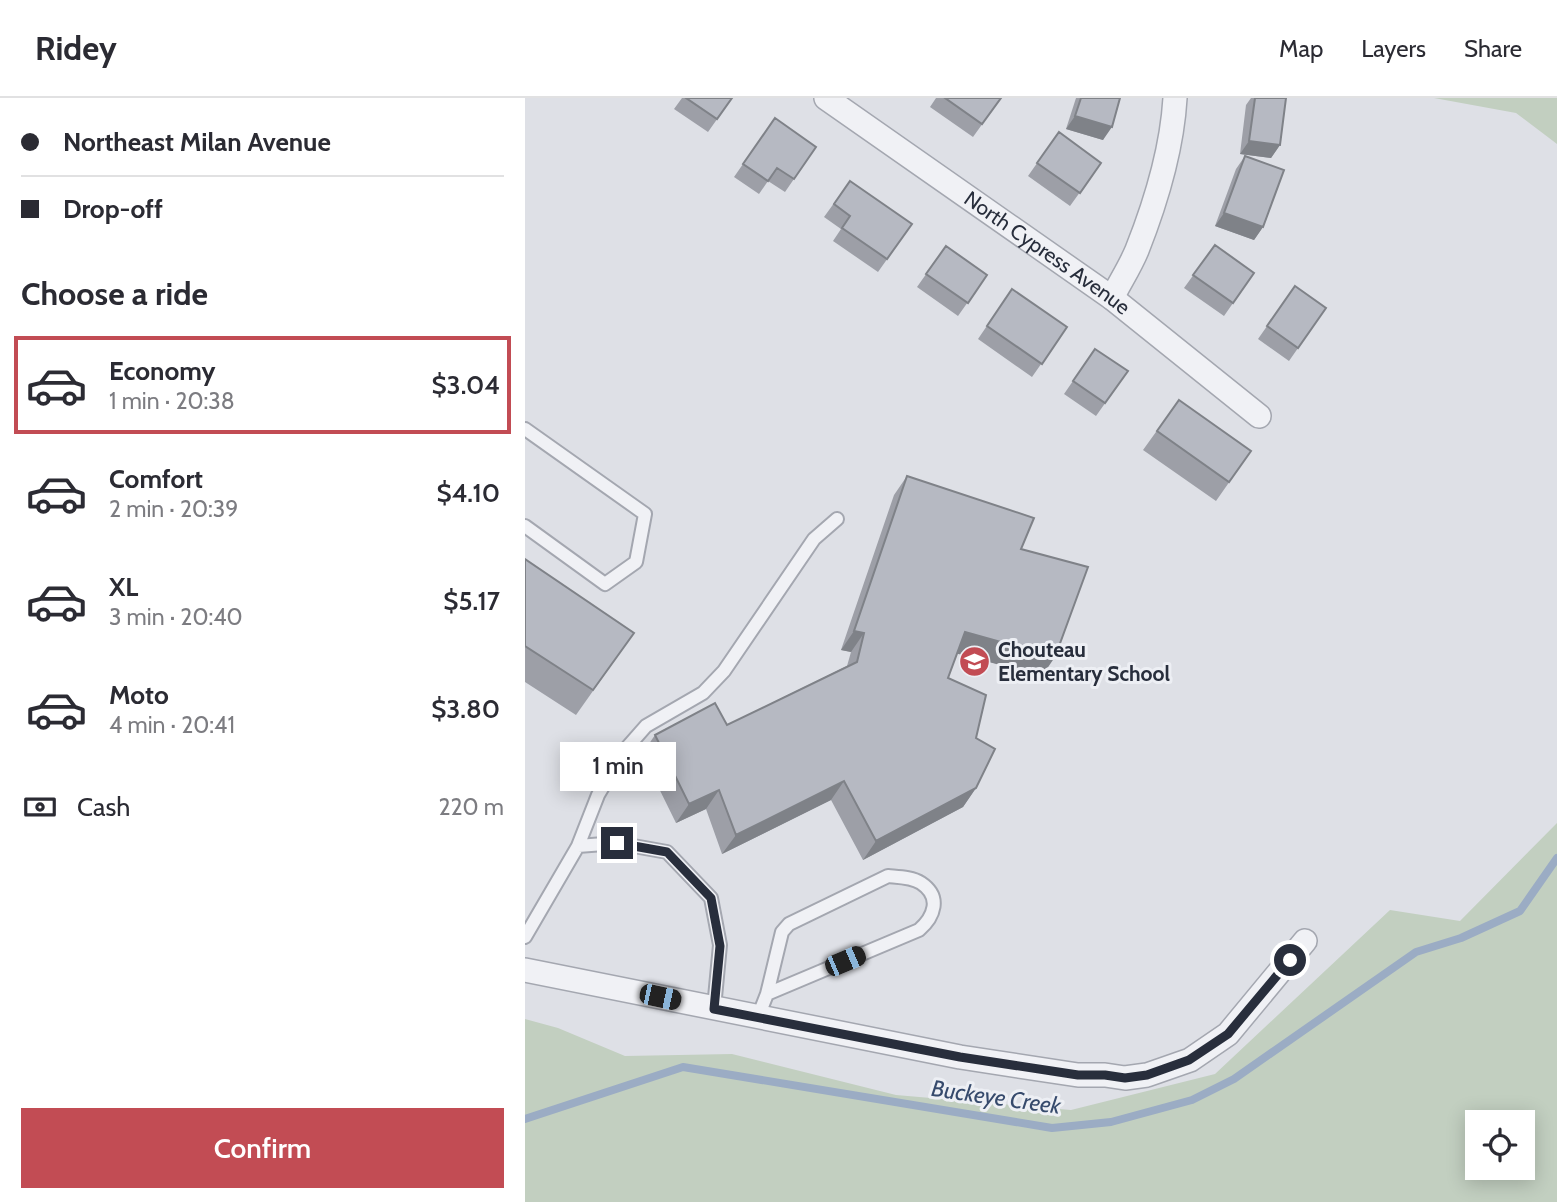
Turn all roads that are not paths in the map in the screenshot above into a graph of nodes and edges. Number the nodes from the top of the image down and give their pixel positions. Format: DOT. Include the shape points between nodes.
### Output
graph roads {
  1 [pos="826,98"];
  2 [pos="1175,98"];
  3 [pos="1112,298"];
  4 [pos="1259,416"];
  5 [pos="525,429"];
  6 [pos="837,519"];
  7 [pos="525,526"];
  8 [pos="578,846"];
  9 [pos="525,937"];
  10 [pos="1305,941"];
  11 [pos="525,970"];
  12 [pos="767,994"];
  13 [pos="714,1009"];
  14 [pos="758,1017"];
  1 -- 3 [label="street, North Cypress Avenue"];
  2 -- 3 [label="street" via="1154,204"];
  3 -- 4 [label="street, North Cypress Avenue"];
  5 -- 7 [label="lane" via="645,514 636,562 605,584"];
  6 -- 8 [label="lane" via="814,539 724,671 703,693 646,726 624,751 598,795"];
  8 -- 9 [label="lane"];
  8 -- 13 [label="lane" via="617,843 667,852 711,898 720,946"];
  10 -- 14 [label="street" via="1228,1034 1189,1060 1147,1075 1078,1075 1014,1066"];
  11 -- 13 [label="street"];
  12 -- 12 [label="lane" via="919,930 930,921 932,895 921,883 888,876 789,923 782,932"];
  12 -- 14 [label="lane"];
  13 -- 14 [label="street"];
}
